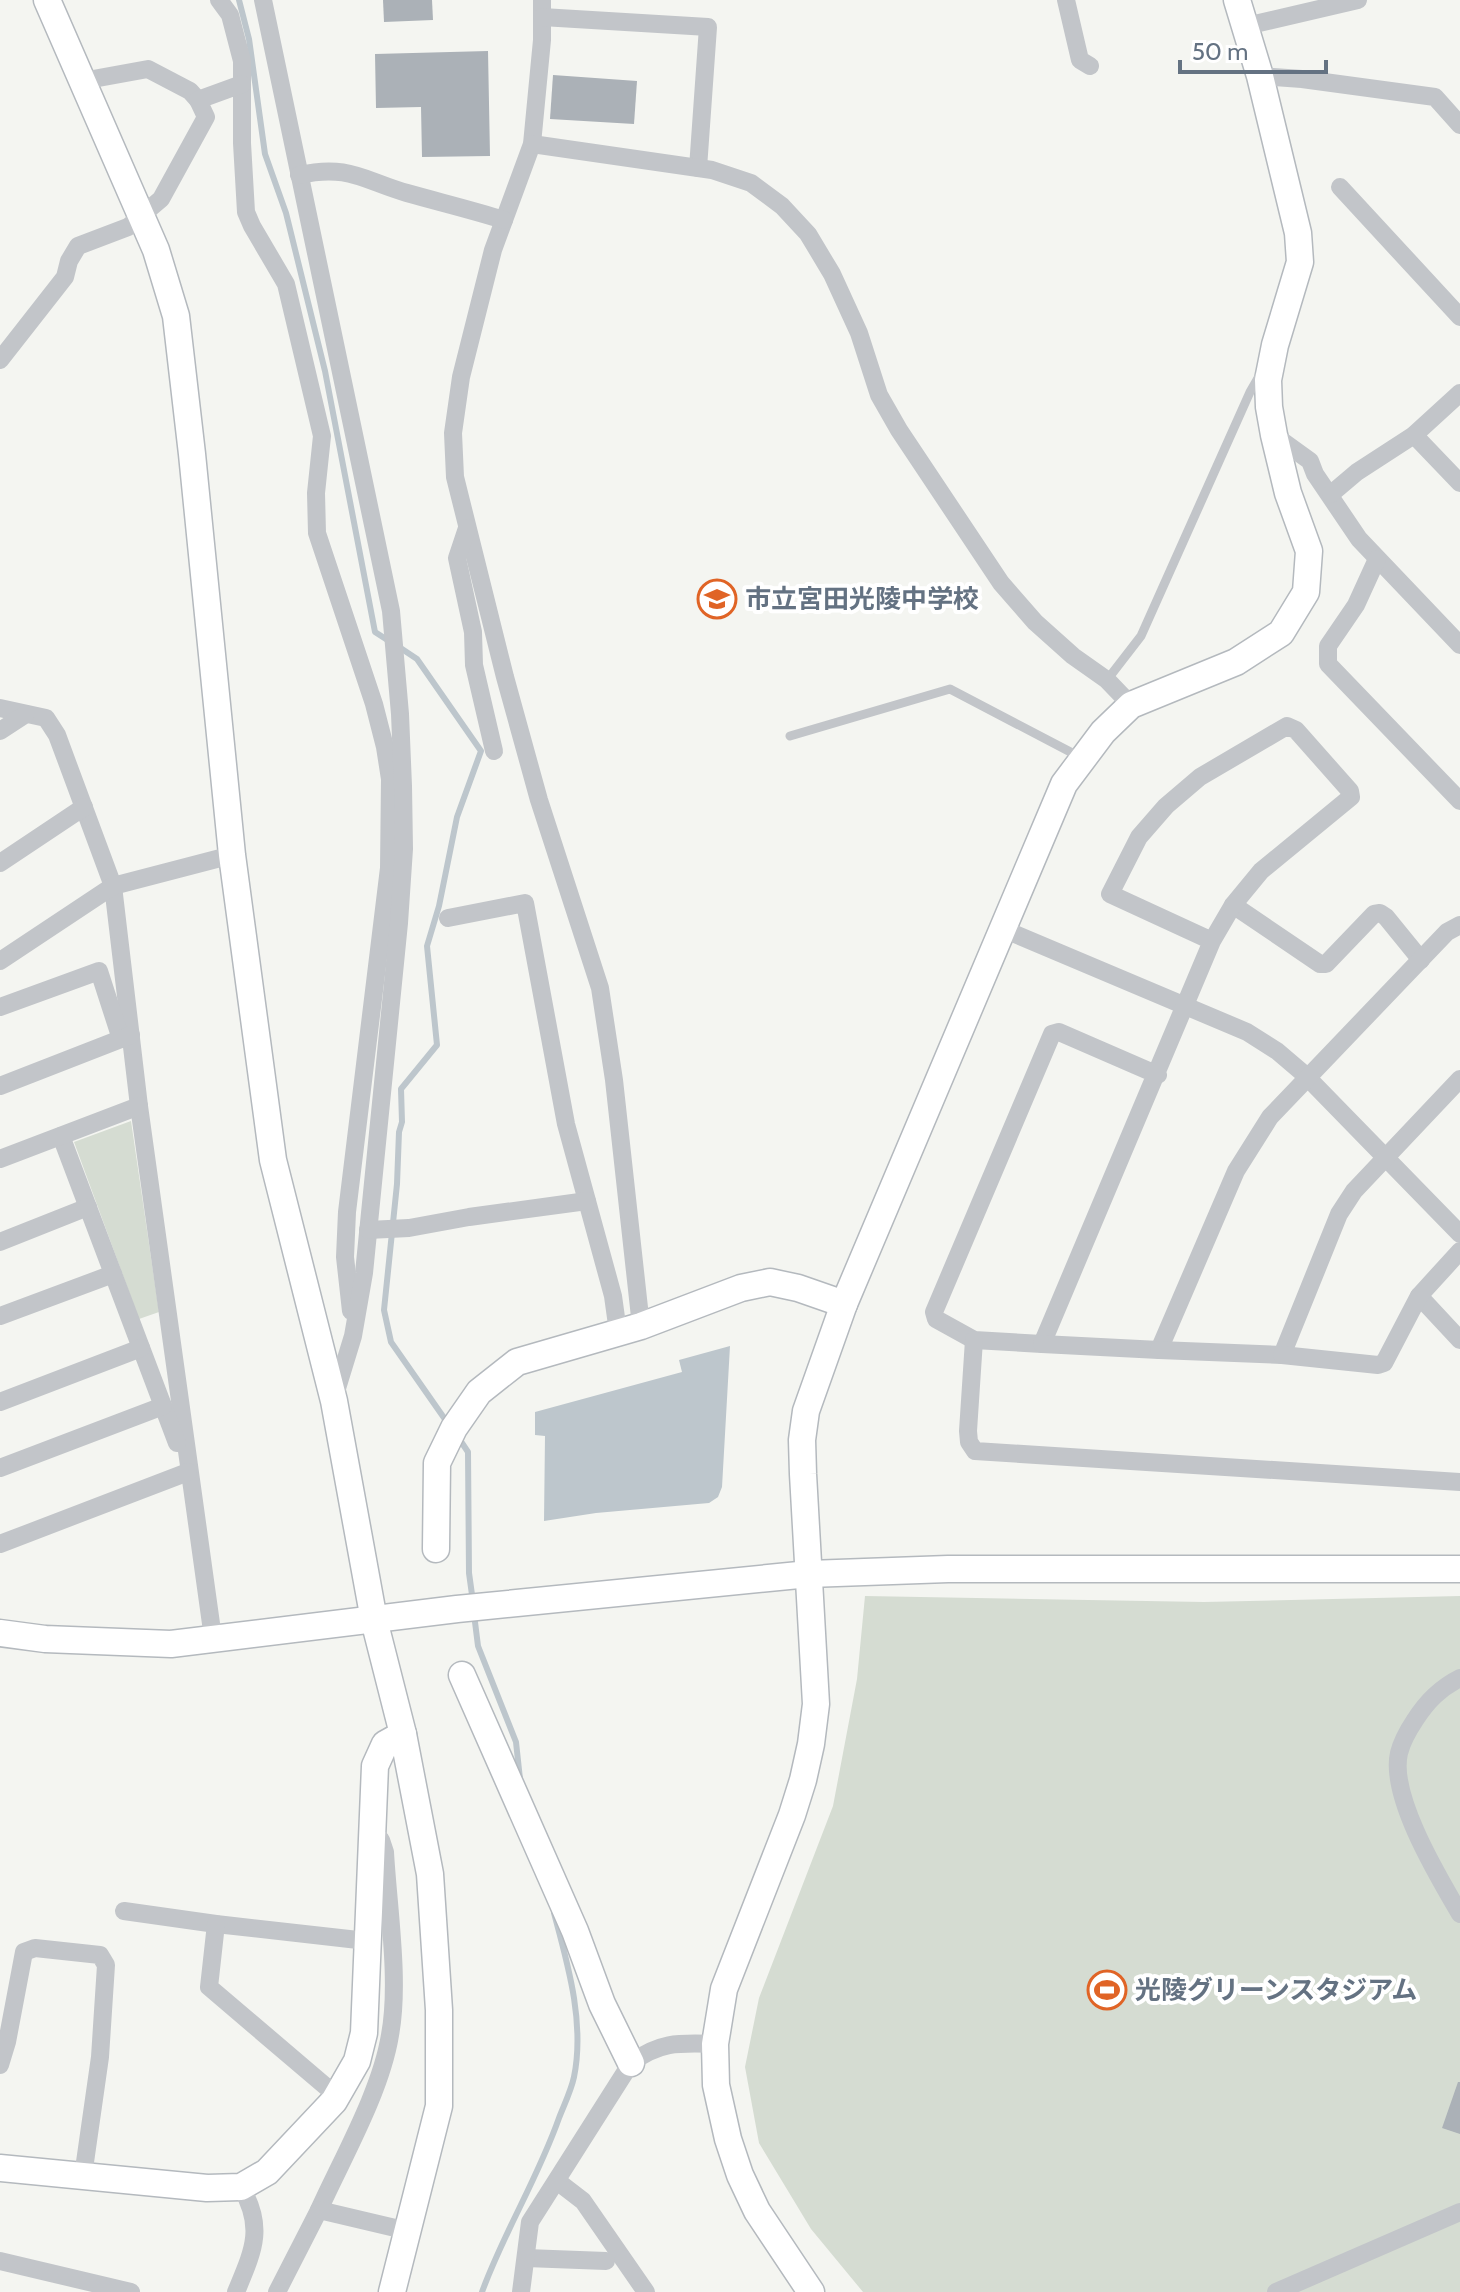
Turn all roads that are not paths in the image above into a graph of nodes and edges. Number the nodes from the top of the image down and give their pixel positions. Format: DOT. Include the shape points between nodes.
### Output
graph roads {
  1 [pos="47,0"];
  2 [pos="219,0"];
  3 [pos="263,0"];
  4 [pos="1066,0"];
  5 [pos="1237,0"];
  6 [pos="1358,0"];
  7 [pos="542,8"];
  8 [pos="1246,26"];
  9 [pos="1090,66"];
  10 [pos="1260,76"];
  11 [pos="82,81"];
  12 [pos="242,84"];
  13 [pos="198,100"];
  14 [pos="1460,125"];
  15 [pos="532,144"];
  16 [pos="698,168"];
  17 [pos="299,175"];
  18 [pos="1340,187"];
  19 [pos="141,216"];
  20 [pos="504,220"];
  21 [pos="1460,317"];
  22 [pos="1273,353"];
  23 [pos="0,360"];
  24 [pos="1460,393"];
  25 [pos="1274,435"];
  26 [pos="1414,435"];
  27 [pos="1460,483"];
  28 [pos="1331,494"];
  29 [pos="468,525"];
  30 [pos="1377,559"];
  31 [pos="1460,645"];
  32 [pos="1107,680"];
  33 [pos="1131,705"];
  34 [pos="0,708"];
  35 [pos="26,714"];
  36 [pos="0,731"];
  37 [pos="790,736"];
  38 [pos="494,751"];
  39 [pos="1083,758"];
  40 [pos="1460,801"];
  41 [pos="84,807"];
  42 [pos="232,855"];
  43 [pos="0,863"];
  44 [pos="113,886"];
  45 [pos="1233,905"];
  46 [pos="448,918"];
  47 [pos="1460,925"];
  48 [pos="1003,929"];
  49 [pos="1212,941"];
  50 [pos="1421,960"];
  51 [pos="0,961"];
  52 [pos="1185,1006"];
  53 [pos="0,1007"];
  54 [pos="126,1037"];
  55 [pos="1158,1075"];
  56 [pos="1308,1078"];
  57 [pos="1460,1079"];
  58 [pos="0,1086"];
  59 [pos="139,1106"];
  60 [pos="61,1136"];
  61 [pos="0,1159"];
  62 [pos="1386,1159"];
  63 [pos="587,1201"];
  64 [pos="88,1207"];
  65 [pos="368,1230"];
  66 [pos="1460,1234"];
  67 [pos="0,1242"];
  68 [pos="1460,1251"];
  69 [pos="113,1274"];
  70 [pos="1419,1296"];
  71 [pos="844,1304"];
  72 [pos="0,1316"];
  73 [pos="630,1329"];
  74 [pos="353,1336"];
  75 [pos="974,1340"];
  76 [pos="1460,1340"];
  77 [pos="1042,1344"];
  78 [pos="141,1348"];
  79 [pos="1159,1350"];
  80 [pos="1282,1355"];
  81 [pos="334,1401"];
  82 [pos="0,1402"];
  83 [pos="163,1406"];
  84 [pos="0,1468"];
  85 [pos="188,1472"];
  86 [pos="1460,1482"];
  87 [pos="0,1544"];
  88 [pos="436,1549"];
  89 [pos="1460,1569"];
  90 [pos="809,1574"];
  91 [pos="374,1620"];
  92 [pos="0,1633"];
  93 [pos="213,1638"];
  94 [pos="462,1675"];
  95 [pos="1460,1678"];
  96 [pos="403,1734"];
  97 [pos="371,1834"];
  98 [pos="124,1911"];
  99 [pos="1460,1914"];
  100 [pos="216,1924"];
  101 [pos="367,1941"];
  102 [pos="9,1978"];
  103 [pos="715,2044"];
  104 [pos="631,2063"];
  105 [pos="0,2065"];
  106 [pos="337,2096"];
  107 [pos="0,2168"];
  108 [pos="83,2176"];
  109 [pos="557,2181"];
  110 [pos="241,2187"];
  111 [pos="319,2210"];
  112 [pos="1460,2212"];
  113 [pos="408,2231"];
  114 [pos="526,2258"];
  115 [pos="0,2261"];
  116 [pos="606,2261"];
  117 [pos="131,2292"];
  118 [pos="236,2292"];
  119 [pos="277,2292"];
  120 [pos="392,2292"];
  121 [pos="521,2292"];
  122 [pos="646,2292"];
  123 [pos="811,2292"];
  124 [pos="1276,2292"];
  1 -- 11 [label="street"];
  2 -- 12 [label="street" via="230,15"];
  3 -- 17 [label="street"];
  4 -- 9 [label="street" via="1080,60"];
  5 -- 8 [label="street"];
  6 -- 8 [label="street"];
  7 -- 15 [label="street"];
  7 -- 16 [label="street" via="708,27"];
  8 -- 10 [label="street"];
  10 -- 14 [label="street" via="1435,97"];
  10 -- 22 [label="street" via="1298,233 1300,262"];
  11 -- 13 [label="street" via="148,69"];
  11 -- 19 [label="street"];
  12 -- 13 [label="street"];
  12 -- 74 [label="street" via="246,212 286,284 322,436 317,533 374,704 390,779 389,868 347,1212 345,1257"];
  13 -- 19 [label="street" via="206,117 161,199"];
  15 -- 16 [label="street"];
  15 -- 20 [label="street"];
  16 -- 32 [label="street" via="751,183 808,234 859,333 879,395 930,479 1001,583 1035,622"];
  17 -- 20 [label="street" via="334,170 356,174"];
  17 -- 65 [label="street" via="391,611 400,714 404,849"];
  18 -- 21 [label="street"];
  19 -- 23 [label="street" via="128,227 78,246 65,277"];
  19 -- 42 [label="street" via="176,316"];
  20 -- 29 [label="street" via="461,377 453,433 455,477"];
  22 -- 25 [label="street" via="1268,380"];
  22 -- 32 [label="lane" via="1250,392 1141,636"];
  24 -- 26 [label="street"];
  25 -- 28 [label="street" via="1310,461"];
  25 -- 33 [label="street" via="1309,551 1306,592 1281,633 1236,662"];
  26 -- 27 [label="street"];
  26 -- 28 [label="street"];
  28 -- 30 [label="street"];
  29 -- 38 [label="street" via="457,558"];
  29 -- 73 [label="street" via="539,800 600,988 614,1080"];
  30 -- 31 [label="street"];
  30 -- 40 [label="street" via="1356,605 1328,646 1328,664"];
  32 -- 33 [label="street"];
  33 -- 39 [label="street"];
  34 -- 35 [label="street"];
  35 -- 36 [label="street"];
  35 -- 41 [label="street" via="46,718 57,735"];
  37 -- 39 [label="lane" via="950,689"];
  39 -- 48 [label="street" via="1064,784"];
  41 -- 43 [label="street"];
  41 -- 44 [label="street"];
  42 -- 44 [label="street"];
  42 -- 81 [label="street" via="273,1160"];
  44 -- 51 [label="street"];
  44 -- 54 [label="street"];
  45 -- 49 [label="street"];
  45 -- 49 [label="street" via="1261,871 1351,797 1296,730 1287,726 1200,777 1166,806 1139,837 1110,894"];
  45 -- 50 [label="street" via="1320,964 1380,913"];
  46 -- 63 [label="street" via="525,903 566,1124"];
  47 -- 50 [label="street"];
  48 -- 52 [label="street"];
  48 -- 71 [label="street"];
  49 -- 52 [label="street"];
  50 -- 56 [label="street"];
  52 -- 55 [label="street"];
  52 -- 56 [label="street" via="1247,1032"];
  53 -- 54 [label="street" via="99,971"];
  54 -- 58 [label="street"];
  54 -- 59 [label="street"];
  55 -- 75 [label="street" via="1059,1032 1052,1034 934,1312 936,1319"];
  55 -- 77 [label="street"];
  56 -- 62 [label="street"];
  56 -- 79 [label="street" via="1270,1117 1236,1171"];
  57 -- 62 [label="street"];
  59 -- 60 [label="street"];
  59 -- 85 [label="street"];
  60 -- 61 [label="street"];
  60 -- 64 [label="street"];
  62 -- 66 [label="street"];
  62 -- 80 [label="street" via="1339,1214"];
  63 -- 65 [label="street"];
  63 -- 73 [label="street" via="613,1296"];
  64 -- 67 [label="street"];
  64 -- 69 [label="street"];
  65 -- 74 [label="street"];
  68 -- 70 [label="street"];
  69 -- 72 [label="street"];
  69 -- 78 [label="street"];
  70 -- 76 [label="street"];
  70 -- 80 [label="street" via="1388,1358 1378,1365"];
  71 -- 73 [label="street" via="770,1282"];
  71 -- 90 [label="street" via="810,1396 802,1440"];
  73 -- 88 [label="street" via="517,1362 479,1392 437,1463"];
  74 -- 81 [label="street"];
  75 -- 77 [label="street"];
  75 -- 86 [label="street" via="968,1431 975,1451"];
  77 -- 79 [label="street"];
  78 -- 82 [label="street"];
  78 -- 83 [label="street"];
  79 -- 80 [label="street"];
  81 -- 91 [label="street"];
  83 -- 84 [label="street"];
  83 -- 85 [label="street"];
  85 -- 87 [label="street"];
  85 -- 93 [label="street"];
  89 -- 90 [label="street"];
  90 -- 91 [label="street"];
  90 -- 103 [label="street" via="816,1704 811,1744 792,1815 724,1989"];
  91 -- 93 [label="street"];
  91 -- 96 [label="street"];
  92 -- 93 [label="street" via="126,1643"];
  94 -- 104 [label="street"];
  95 -- 99 [label="street" via="1423,1707 1398,1755 1405,1806"];
  96 -- 97 [label="street" via="385,1744 375,1766"];
  96 -- 113 [label="street" via="430,1874 439,2026 439,2106"];
  97 -- 101 [label="street"];
  97 -- 111 [label="street" via="381,1840 385,1852 394,2008 390,2038"];
  98 -- 100 [label="street"];
  100 -- 101 [label="street"];
  100 -- 106 [label="street" via="209,1987"];
  101 -- 106 [label="street" via="364,2033 357,2061"];
  102 -- 105 [label="street"];
  102 -- 108 [label="street" via="24,1952 35,1948 100,1955 106,1965 100,2057"];
  103 -- 104 [label="street" via="676,2043 650,2049"];
  103 -- 123 [label="street" via="716,2085 740,2175 757,2211"];
  104 -- 109 [label="street"];
  106 -- 110 [label="street" via="267,2172"];
  107 -- 108 [label="street"];
  108 -- 110 [label="street"];
  109 -- 114 [label="street" via="530,2222"];
  109 -- 122 [label="street" via="583,2201"];
  110 -- 118 [label="street" via="256,2229"];
  111 -- 113 [label="street"];
  111 -- 119 [label="street"];
  112 -- 124 [label="street"];
  113 -- 120 [label="street"];
  114 -- 116 [label="street"];
  114 -- 121 [label="street"];
  115 -- 117 [label="street"];
}
